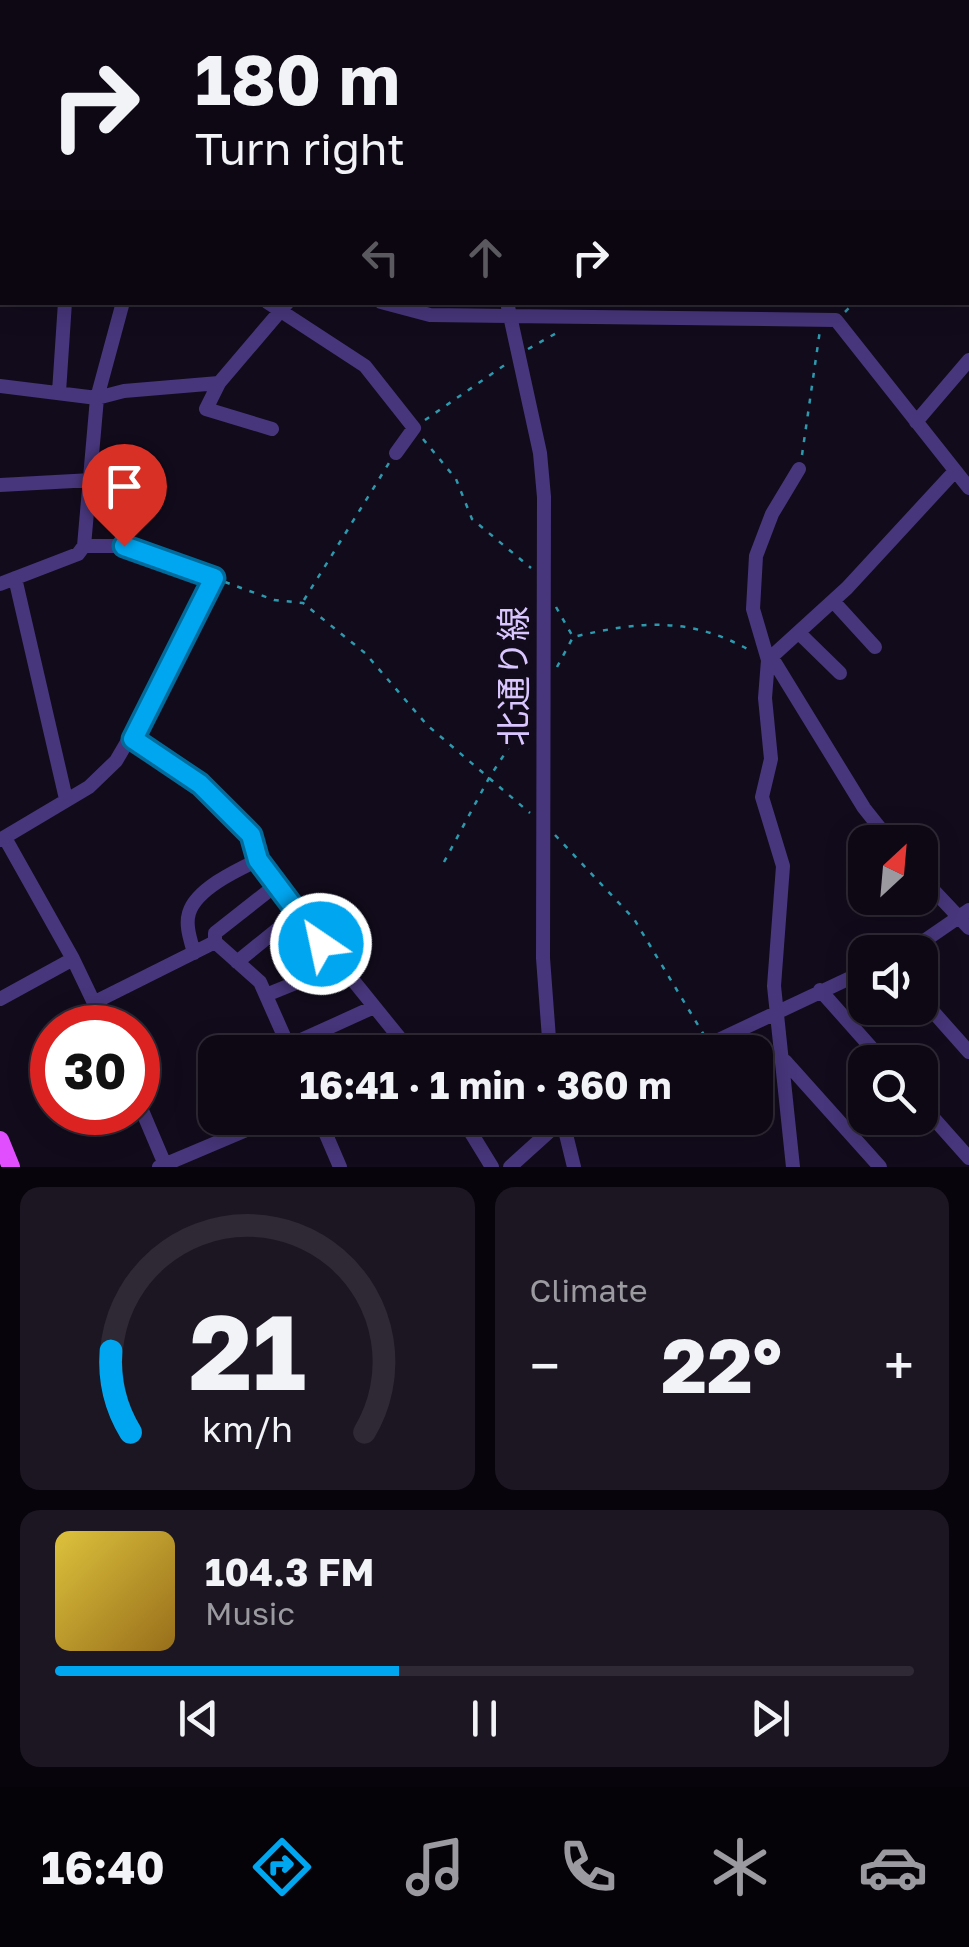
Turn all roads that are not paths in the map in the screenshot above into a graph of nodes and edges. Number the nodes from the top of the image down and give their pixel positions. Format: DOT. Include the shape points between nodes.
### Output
graph roads {
  1 [pos="65,305"];
  2 [pos="122,305"];
  3 [pos="278,305"];
  4 [pos="280,305"];
  5 [pos="392,305"];
  6 [pos="509,309"];
  7 [pos="969,360"];
  8 [pos="219,382"];
  9 [pos="0,386"];
  10 [pos="58,392"];
  11 [pos="97,398"];
  12 [pos="916,422"];
  13 [pos="272,430"];
  14 [pos="396,453"];
  15 [pos="799,469"];
  16 [pos="955,472"];
  17 [pos="92,480"];
  18 [pos="0,485"];
  19 [pos="969,488"];
  20 [pos="84,546"];
  21 [pos="16,578"];
  22 [pos="0,584"];
  23 [pos="834,601"];
  24 [pos="799,633"];
  25 [pos="875,647"];
  26 [pos="770,659"];
  27 [pos="840,674"];
  28 [pos="133,739"];
  29 [pos="66,800"];
  30 [pos="878,825"];
  31 [pos="2,839"];
  32 [pos="258,860"];
  33 [pos="276,885"];
  34 [pos="938,893"];
  35 [pos="300,911"];
  36 [pos="966,919"];
  37 [pos="938,935"];
  38 [pos="216,942"];
  39 [pos="194,953"];
  40 [pos="74,959"];
  41 [pos="237,962"];
  42 [pos="320,973"];
  43 [pos="848,978"];
  44 [pos="820,990"];
  45 [pos="266,996"];
  46 [pos="0,999"];
  47 [pos="95,1002"];
  48 [pos="96,1005"];
  49 [pos="374,1007"];
  50 [pos="775,1011"];
  51 [pos="938,1017"];
  52 [pos="283,1035"];
  53 [pos="317,1035"];
  54 [pos="396,1035"];
  55 [pos="549,1035"];
  56 [pos="732,1035"];
  57 [pos="869,1045"];
  58 [pos="969,1052"];
  59 [pos="784,1060"];
  60 [pos="938,1123"];
  61 [pos="151,1135"];
  62 [pos="235,1135"];
  63 [pos="326,1135"];
  64 [pos="472,1135"];
  65 [pos="545,1135"];
  66 [pos="566,1135"];
  67 [pos="0,1141"];
  68 [pos="969,1158"];
  69 [pos="163,1166"];
  70 [pos="12,1167"];
  71 [pos="340,1167"];
  72 [pos="492,1167"];
  73 [pos="510,1167"];
  74 [pos="574,1167"];
  75 [pos="794,1167"];
  76 [pos="880,1167"];
  1 -- 10 [label="street"];
  2 -- 11 [label="street"];
  3 -- 8 [label="street"];
  4 -- 14 [label="street" via="365,366 414,428"];
  5 -- 6 [label="street" via="430,315"];
  6 -- 12 [label="street" via="562,316 836,320"];
  6 -- 55 [label="street, 北通り線" via="540,452 542,958"];
  7 -- 12 [label="street"];
  8 -- 11 [label="street"];
  8 -- 13 [label="street" via="206,410"];
  9 -- 10 [label="street"];
  10 -- 11 [label="street"];
  11 -- 17 [label="street"];
  12 -- 16 [label="street"];
  15 -- 26 [label="street" via="756,556 753,609"];
  16 -- 19 [label="street"];
  16 -- 23 [label="street"];
  17 -- 18 [label="street"];
  17 -- 20 [label="street"];
  20 -- 21 [label="street"];
  20 -- 28 [label="street" via="124,546 214,578"];
  21 -- 22 [label="street"];
  21 -- 29 [label="street"];
  23 -- 24 [label="street"];
  23 -- 25 [label="street"];
  24 -- 26 [label="street"];
  24 -- 27 [label="street"];
  26 -- 30 [label="street"];
  26 -- 50 [label="street" via="765,698 771,759 762,797 783,866"];
  28 -- 29 [label="street" via="89,787"];
  28 -- 32 [label="street" via="200,784 251,835"];
  29 -- 31 [label="street"];
  31 -- 40 [label="street"];
  32 -- 33 [label="street"];
  32 -- 39 [label="street" via="193,904 187,919"];
  33 -- 35 [label="street"];
  33 -- 38 [label="street" via="215,934"];
  34 -- 36 [label="street"];
  35 -- 41 [label="street"];
  35 -- 49 [label="street"];
  36 -- 37 [label="street"];
  38 -- 39 [label="street"];
  38 -- 41 [label="street"];
  39 -- 47 [label="street"];
  40 -- 46 [label="street"];
  40 -- 47 [label="street"];
  41 -- 45 [label="street"];
  42 -- 45 [label="street"];
  43 -- 44 [label="street"];
  44 -- 50 [label="street"];
  44 -- 57 [label="street"];
  45 -- 52 [label="street"];
  47 -- 48 [label="street"];
  49 -- 53 [label="street"];
  49 -- 54 [label="street"];
  50 -- 56 [label="street"];
  50 -- 59 [label="street"];
  51 -- 58 [label="street"];
  59 -- 75 [label="street"];
  59 -- 76 [label="street"];
  60 -- 68 [label="street"];
  61 -- 69 [label="street"];
  62 -- 69 [label="street"];
  63 -- 71 [label="street"];
  64 -- 72 [label="street"];
  65 -- 73 [label="street"];
  66 -- 74 [label="street"];
  67 -- 70 [label="main road"];
}
